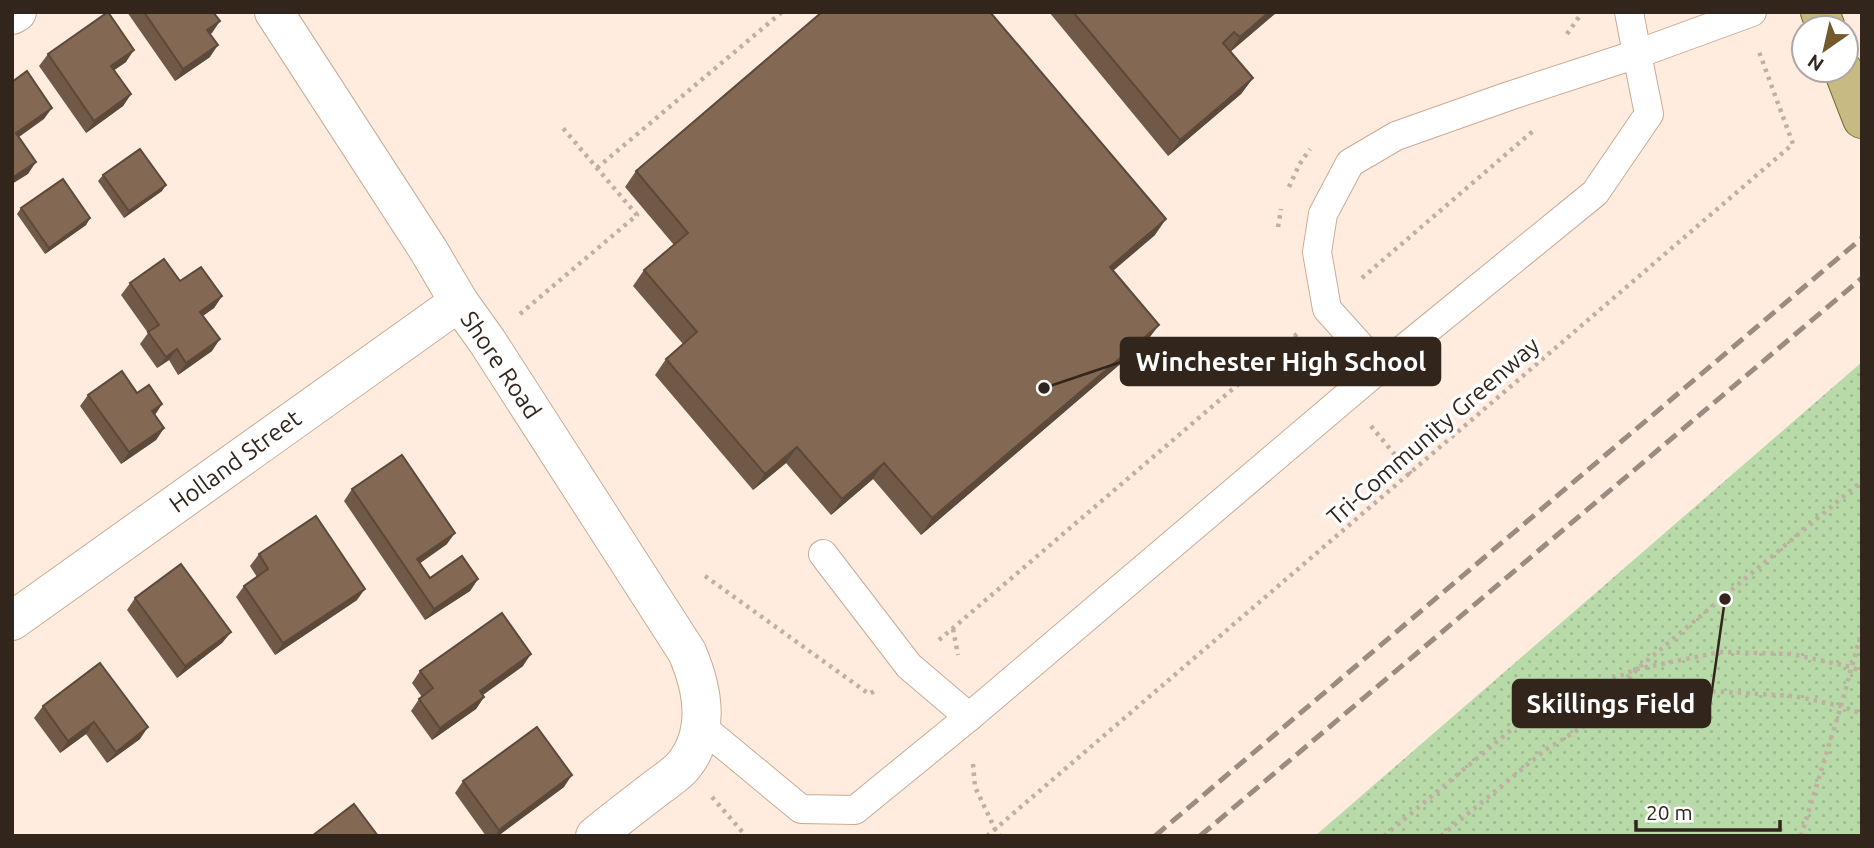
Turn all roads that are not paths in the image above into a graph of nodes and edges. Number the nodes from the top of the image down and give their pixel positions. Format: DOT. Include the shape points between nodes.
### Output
graph roads {
  1 [pos="17,12"];
  2 [pos="274,12"];
  3 [pos="1629,12"];
  4 [pos="1749,14"];
  5 [pos="12,15"];
  6 [pos="1637,54"];
  7 [pos="1848,84"];
  8 [pos="1862,119"];
  9 [pos="458,302"];
  10 [pos="1380,368"];
  11 [pos="823,554"];
  12 [pos="12,621"];
  13 [pos="969,717"];
  14 [pos="702,727"];
  15 [pos="595,836"];
  1 -- 5 [label="street"];
  2 -- 9 [label="street, Shore Road"];
  3 -- 6 [label="lane"];
  4 -- 6 [label="lane"];
  6 -- 10 [label="lane" via="1648,114 1595,192"];
  6 -- 10 [label="lane" via="1396,136 1350,163 1323,214 1317,252 1327,309"];
  7 -- 8 [label="main road"];
  9 -- 12 [label="street, Holland Street"];
  9 -- 14 [label="street, Shore Road" via="687,652 695,670"];
  10 -- 13 [label="lane"];
  11 -- 13 [label="lane" via="909,666"];
  13 -- 14 [label="lane" via="855,810 801,809"];
  14 -- 15 [label="street" via="684,767"];
}
